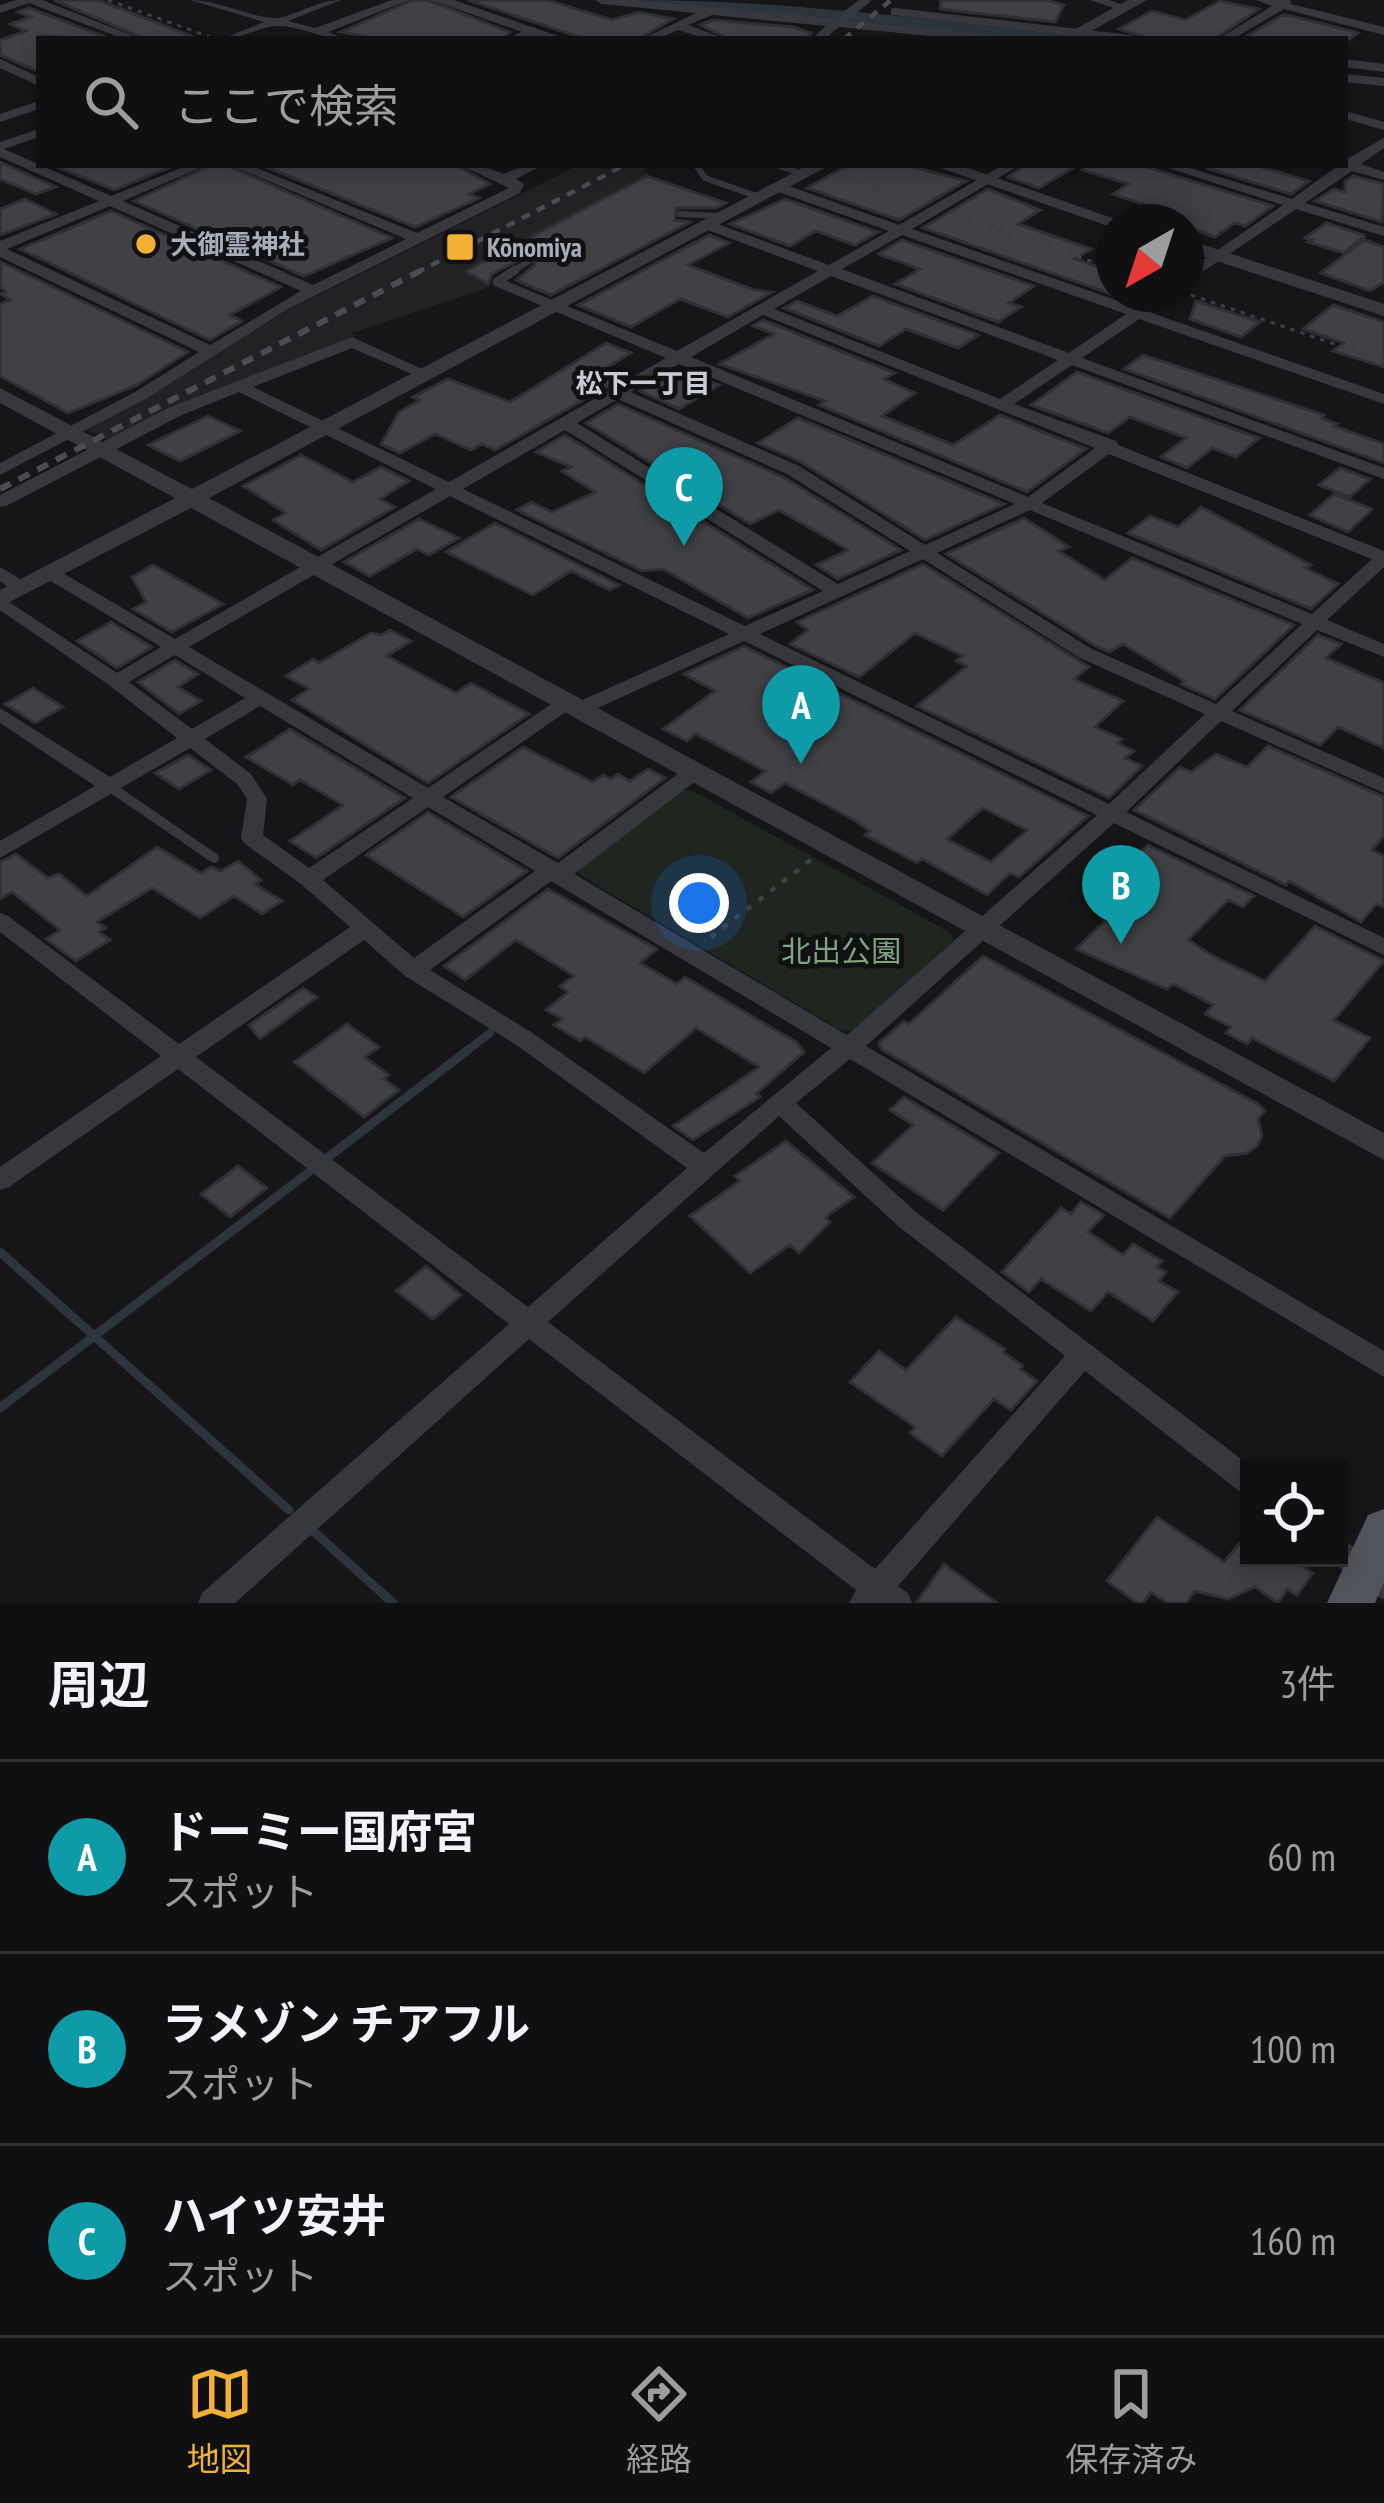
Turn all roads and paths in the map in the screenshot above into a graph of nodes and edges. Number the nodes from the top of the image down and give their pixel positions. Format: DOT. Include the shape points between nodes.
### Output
graph roads {
  1 [pos="29,0"];
  2 [pos="108,0"];
  3 [pos="196,0"];
  4 [pos="335,0"];
  5 [pos="403,0"];
  6 [pos="439,0"];
  7 [pos="601,0"];
  8 [pos="731,0"];
  9 [pos="866,0"];
  10 [pos="907,0"];
  11 [pos="1096,0"];
  12 [pos="1262,0"];
  13 [pos="1288,3"];
  14 [pos="1132,4"];
  15 [pos="0,9"];
  16 [pos="712,10"];
  17 [pos="847,16"];
  18 [pos="887,19"];
  19 [pos="276,22"];
  20 [pos="678,26"];
  21 [pos="532,31"];
  22 [pos="319,32"];
  23 [pos="1384,32"];
  24 [pos="127,36"];
  25 [pos="206,36"];
  26 [pos="236,36"];
  27 [pos="307,36"];
  28 [pos="332,36"];
  29 [pos="520,36"];
  30 [pos="548,36"];
  31 [pos="655,36"];
  32 [pos="710,36"];
  33 [pos="822,36"];
  34 [pos="867,36"];
  35 [pos="979,36"];
  36 [pos="1072,36"];
  37 [pos="1229,36"];
  38 [pos="0,63"];
  39 [pos="1348,63"];
  40 [pos="1384,68"];
  41 [pos="1348,78"];
  42 [pos="36,81"];
  43 [pos="1384,82"];
  44 [pos="36,106"];
  45 [pos="1348,116"];
  46 [pos="0,118"];
  47 [pos="1384,126"];
  48 [pos="36,134"];
  49 [pos="1384,142"];
  50 [pos="0,149"];
  51 [pos="1348,164"];
  52 [pos="1348,165"];
  53 [pos="36,166"];
  54 [pos="41,168"];
  55 [pos="193,168"];
  56 [pos="244,168"];
  57 [pos="475,168"];
  58 [pos="529,168"];
  59 [pos="698,168"];
  60 [pos="949,168"];
  61 [pos="1008,168"];
  62 [pos="1176,168"];
  63 [pos="1343,168"];
  64 [pos="813,169"];
  65 [pos="1384,176"];
  66 [pos="505,179"];
  67 [pos="987,180"];
  68 [pos="771,183"];
  69 [pos="111,201"];
  70 [pos="1294,205"];
  71 [pos="938,209"];
  72 [pos="680,214"];
  73 [pos="1096,216"];
  74 [pos="716,221"];
  75 [pos="901,230"];
  76 [pos="1384,232"];
  77 [pos="418,238"];
  78 [pos="0,248"];
  79 [pos="1204,251"];
  80 [pos="1220,256"];
  81 [pos="529,261"];
  82 [pos="1096,263"];
  83 [pos="1204,267"];
  84 [pos="830,270"];
  85 [pos="313,291"];
  86 [pos="1204,299"];
  87 [pos="557,307"];
  88 [pos="763,310"];
  89 [pos="1384,310"];
  90 [pos="1138,313"];
  91 [pos="211,351"];
  92 [pos="679,358"];
  93 [pos="1070,358"];
  94 [pos="1384,361"];
  95 [pos="428,375"];
  96 [pos="239,386"];
  97 [pos="618,393"];
  98 [pos="0,394"];
  99 [pos="1384,399"];
  100 [pos="1005,403"];
  101 [pos="566,423"];
  102 [pos="326,429"];
  103 [pos="72,434"];
  104 [pos="1110,445"];
  105 [pos="102,449"];
  106 [pos="0,470"];
  107 [pos="1384,474"];
  108 [pos="451,489"];
  109 [pos="192,498"];
  110 [pos="0,502"];
  111 [pos="1028,504"];
  112 [pos="927,550"];
  113 [pos="1384,557"];
  114 [pos="318,566"];
  115 [pos="0,573"];
  116 [pos="50,573"];
  117 [pos="837,592"];
  118 [pos="7,597"];
  119 [pos="1314,622"];
  120 [pos="747,633"];
  121 [pos="176,647"];
  122 [pos="1384,651"];
  123 [pos="116,681"];
  124 [pos="261,697"];
  125 [pos="573,706"];
  126 [pos="1218,712"];
  127 [pos="0,714"];
  128 [pos="192,738"];
  129 [pos="694,772"];
  130 [pos="109,786"];
  131 [pos="1384,786"];
  132 [pos="430,796"];
  133 [pos="1111,812"];
  134 [pos="830,845"];
  135 [pos="0,851"];
  136 [pos="214,858"];
  137 [pos="556,871"];
  138 [pos="309,879"];
  139 [pos="0,921"];
  140 [pos="365,928"];
  141 [pos="985,930"];
  142 [pos="1384,947"];
  143 [pos="692,952"];
  144 [pos="413,970"];
  145 [pos="853,1048"];
  146 [pos="178,1057"];
  147 [pos="779,1102"];
  148 [pos="1384,1148"];
  149 [pos="704,1167"];
  150 [pos="0,1180"];
  151 [pos="528,1323"];
  152 [pos="1082,1355"];
  153 [pos="1384,1365"];
  154 [pos="1240,1475"];
  155 [pos="879,1598"];
  156 [pos="213,1603"];
  1 -- 15 [label="street"];
  1 -- 24 [label="street"];
  2 -- 25 [label="path"];
  3 -- 19 [label="street"];
  4 -- 19 [label="street"];
  5 -- 22 [label="street"];
  6 -- 21 [label="street"];
  7 -- 16 [label="street"];
  8 -- 17 [label="street"];
  9 -- 17 [label="street"];
  10 -- 18 [label="street"];
  11 -- 14 [label="street"];
  12 -- 13 [label="street"];
  13 -- 23 [label="street"];
  13 -- 37 [label="street"];
  14 -- 36 [label="street"];
  16 -- 17 [label="street"];
  16 -- 20 [label="street"];
  17 -- 18 [label="street"];
  17 -- 33 [label="street"];
  18 -- 34 [label="street"];
  18 -- 35 [label="street"];
  18 -- 36 [label="street"];
  19 -- 22 [label="street"];
  19 -- 26 [label="street"];
  20 -- 31 [label="street"];
  20 -- 32 [label="street"];
  21 -- 29 [label="street"];
  21 -- 30 [label="street"];
  22 -- 27 [label="street"];
  22 -- 28 [label="street"];
  38 -- 42 [label="street"];
  39 -- 40 [label="street"];
  41 -- 43 [label="street"];
  44 -- 46 [label="street"];
  45 -- 47 [label="street"];
  48 -- 50 [label="street"];
  49 -- 51 [label="street"];
  50 -- 53 [label="street"];
  52 -- 65 [label="street"];
  54 -- 69 [label="street"];
  55 -- 69 [label="street"];
  56 -- 77 [label="street"];
  57 -- 66 [label="street"];
  58 -- 66 [label="street"];
  59 -- 68 [label="lane" via="704,178"];
  60 -- 67 [label="street"];
  61 -- 67 [label="street"];
  62 -- 70 [label="street"];
  63 -- 70 [label="street"];
  64 -- 68 [label="street"];
  64 -- 71 [label="path"];
  66 -- 77 [label="street" via="515,190"];
  67 -- 71 [label="street"];
  67 -- 73 [label="street"];
  68 -- 74 [label="street"];
  68 -- 75 [label="street"];
  69 -- 78 [label="street"];
  69 -- 85 [label="street"];
  70 -- 76 [label="street"];
  70 -- 80 [label="street"];
  71 -- 75 [label="street"];
  71 -- 82 [label="path"];
  72 -- 74 [label="lane"];
  74 -- 84 [label="street"];
  74 -- 87 [label="street"];
  75 -- 84 [label="street"];
  75 -- 90 [label="street"];
  77 -- 85 [label="street"];
  78 -- 91 [label="street"];
  79 -- 80 [label="street"];
  80 -- 83 [label="street"];
  80 -- 89 [label="street"];
  81 -- 87 [label="lane" via="497,282"];
  84 -- 88 [label="street"];
  84 -- 93 [label="street"];
  85 -- 91 [label="street"];
  86 -- 94 [label="path"];
  87 -- 92 [label="street"];
  87 -- 95 [label="street"];
  88 -- 92 [label="street"];
  88 -- 100 [label="street"];
  90 -- 93 [label="street"];
  90 -- 99 [label="street"];
  91 -- 103 [label="street"];
  92 -- 97 [label="street"];
  92 -- 111 [label="street"];
  93 -- 100 [label="street"];
  93 -- 107 [label="street"];
  95 -- 96 [label="street" via="352,342"];
  95 -- 102 [label="street"];
  96 -- 102 [label="street"];
  96 -- 105 [label="street"];
  97 -- 101 [label="street"];
  97 -- 112 [label="street" via="793,470"];
  98 -- 103 [label="street"];
  100 -- 104 [label="street"];
  101 -- 108 [label="street"];
  101 -- 117 [label="street"];
  102 -- 108 [label="street"];
  102 -- 109 [label="street"];
  103 -- 105 [label="street"];
  103 -- 106 [label="street"];
  104 -- 111 [label="street"];
  104 -- 113 [label="street"];
  105 -- 109 [label="street"];
  105 -- 110 [label="street"];
  108 -- 114 [label="street"];
  108 -- 120 [label="street"];
  109 -- 114 [label="street"];
  109 -- 116 [label="street"];
  111 -- 112 [label="street"];
  111 -- 119 [label="street"];
  112 -- 117 [label="street"];
  112 -- 126 [label="street" via="1085,653"];
  113 -- 119 [label="street"];
  114 -- 121 [label="street"];
  114 -- 125 [label="street"];
  115 -- 118 [label="street"];
  116 -- 118 [label="street"];
  116 -- 121 [label="street"];
  117 -- 120 [label="street"];
  118 -- 123 [label="street"];
  119 -- 122 [label="street"];
  119 -- 126 [label="street"];
  120 -- 125 [label="street"];
  120 -- 133 [label="street"];
  121 -- 123 [label="street"];
  121 -- 124 [label="street"];
  123 -- 128 [label="street"];
  124 -- 128 [label="street"];
  124 -- 132 [label="street"];
  125 -- 129 [label="street"];
  125 -- 132 [label="street"];
  126 -- 131 [label="street"];
  126 -- 133 [label="street"];
  127 -- 130 [label="street"];
  128 -- 130 [label="street"];
  128 -- 138 [label="street" via="250,789 252,838"];
  129 -- 134 [label="street"];
  129 -- 137 [label="street"];
  130 -- 135 [label="street"];
  130 -- 136 [label="lane"];
  132 -- 137 [label="street"];
  132 -- 138 [label="street"];
  133 -- 141 [label="street"];
  133 -- 142 [label="street"];
  134 -- 141 [label="street"];
  134 -- 143 [label="path"];
  137 -- 143 [label="street"];
  137 -- 144 [label="street"];
  138 -- 140 [label="street"];
  139 -- 146 [label="street"];
  140 -- 144 [label="street"];
  140 -- 146 [label="street"];
  141 -- 145 [label="street"];
  141 -- 148 [label="street"];
  143 -- 145 [label="street"];
  144 -- 149 [label="street"];
  145 -- 147 [label="street"];
  145 -- 153 [label="street"];
  146 -- 150 [label="street"];
  146 -- 151 [label="street"];
  147 -- 149 [label="street"];
  147 -- 152 [label="street" via="907,1219"];
  149 -- 151 [label="street"];
  151 -- 155 [label="street"];
  151 -- 156 [label="street"];
  152 -- 154 [label="street"];
  152 -- 155 [label="street"];
}
